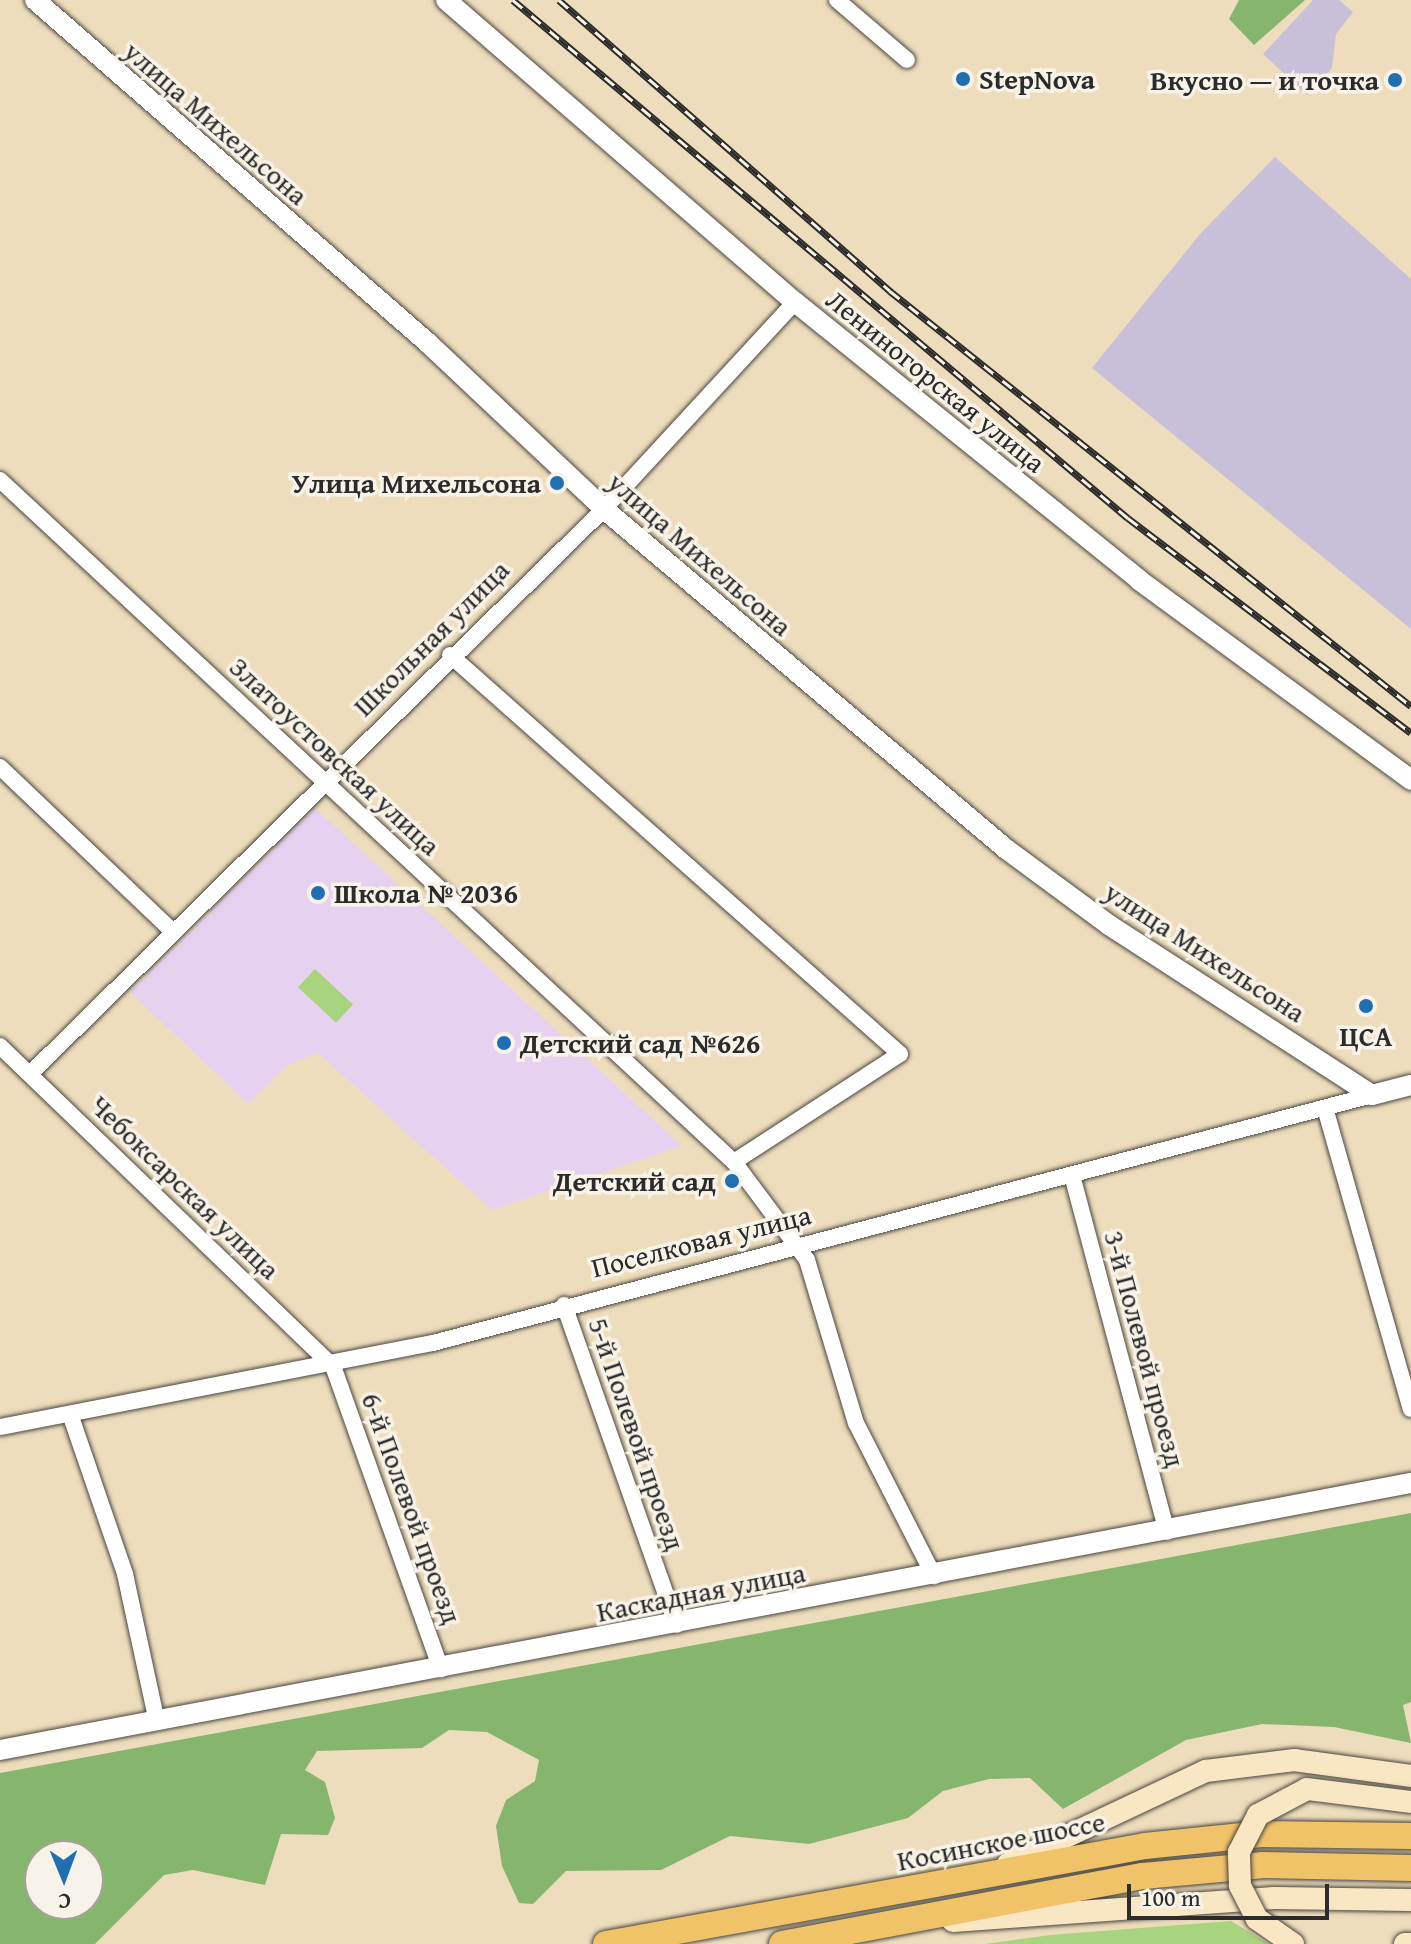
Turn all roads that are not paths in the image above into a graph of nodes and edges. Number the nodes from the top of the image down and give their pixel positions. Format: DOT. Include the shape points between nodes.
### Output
graph roads {
  1 [pos="35,0"];
  2 [pos="446,0"];
  3 [pos="837,0"];
  4 [pos="907,60"];
  5 [pos="795,302"];
  6 [pos="0,480"];
  7 [pos="604,509"];
  8 [pos="450,655"];
  9 [pos="0,767"];
  10 [pos="1411,780"];
  11 [pos="323,782"];
  12 [pos="171,930"];
  13 [pos="0,1046"];
  14 [pos="30,1074"];
  15 [pos="1411,1085"];
  16 [pos="1372,1095"];
  17 [pos="1325,1108"];
  18 [pos="734,1162"];
  19 [pos="1073,1179"];
  20 [pos="798,1246"];
  21 [pos="564,1305"];
  22 [pos="333,1366"];
  23 [pos="1411,1409"];
  24 [pos="70,1414"];
  25 [pos="0,1427"];
  26 [pos="1411,1483"];
  27 [pos="1167,1532"];
  28 [pos="934,1576"];
  29 [pos="677,1625"];
  30 [pos="441,1669"];
  31 [pos="157,1722"];
  32 [pos="0,1750"];
  33 [pos="1411,1776"];
  34 [pos="1411,1802"];
  35 [pos="1411,1836"];
  36 [pos="1411,1868"];
  37 [pos="956,1883"];
  38 [pos="1411,1900"];
  39 [pos="880,1927"];
  40 [pos="606,1944"];
  41 [pos="782,1944"];
  42 [pos="1293,1944"];
  43 [pos="1405,1944"];
  44 [pos="1411,1944"];
  1 -- 7 [label="street, улица Михельсона" via="428,343"];
  2 -- 5 [label="street, Лениногорская улица"];
  3 -- 4 [label="street"];
  5 -- 7 [label="street, Школьная улица"];
  5 -- 10 [label="street, Лениногорская улица" via="1139,580"];
  6 -- 11 [label="street, Златоустовская улица"];
  7 -- 8 [label="street, Школьная улица"];
  7 -- 16 [label="street, улица Михельсона" via="1006,849 1109,925"];
  8 -- 11 [label="street, Школьная улица"];
  8 -- 18 [label="street" via="900,1054"];
  9 -- 12 [label="street"];
  11 -- 12 [label="street, Школьная улица"];
  11 -- 18 [label="street, Златоустовская улица"];
  12 -- 14 [label="street, Школьная улица"];
  13 -- 14 [label="street, Чебоксарская улица"];
  14 -- 22 [label="street, Чебоксарская улица"];
  15 -- 16 [label="street, Поселковая улица"];
  16 -- 17 [label="street, Поселковая улица"];
  17 -- 19 [label="street, Поселковая улица"];
  17 -- 23 [label="street"];
  18 -- 20 [label="street, Златоустовская улица"];
  19 -- 20 [label="street, Поселковая улица"];
  19 -- 27 [label="street, 3-й Полевой проезд"];
  20 -- 21 [label="street, Поселковая улица"];
  20 -- 28 [label="street, Златоустовская улица" via="815,1277 856,1423"];
  21 -- 22 [label="street, Поселковая улица"];
  21 -- 29 [label="street, 5-й Полевой проезд"];
  22 -- 24 [label="street, Поселковая улица"];
  22 -- 30 [label="street, 6-й Полевой проезд"];
  24 -- 25 [label="street, Поселковая улица"];
  24 -- 31 [label="street" via="125,1574"];
  26 -- 27 [label="street, Каскадная улица"];
  27 -- 28 [label="street, Каскадная улица"];
  28 -- 29 [label="street, Каскадная улица"];
  29 -- 30 [label="street, Каскадная улица"];
  30 -- 31 [label="street, Каскадная улица"];
  31 -- 32 [label="street, Каскадная улица"];
  33 -- 37 [label="main road" via="1294,1760 1206,1771"];
  34 -- 42 [label="main road, bridge" via="1307,1789 1258,1815 1239,1852 1240,1885 1257,1919"];
  35 -- 37 [label="highway, Косинское шоссе" via="1219,1836"];
  36 -- 39 [label="highway" via="1221,1867"];
  37 -- 40 [label="highway, Косинское шоссе"];
  38 -- 39 [label="main road" via="1274,1898"];
  39 -- 41 [label="highway"];
  43 -- 44 [label="main road"];
}
